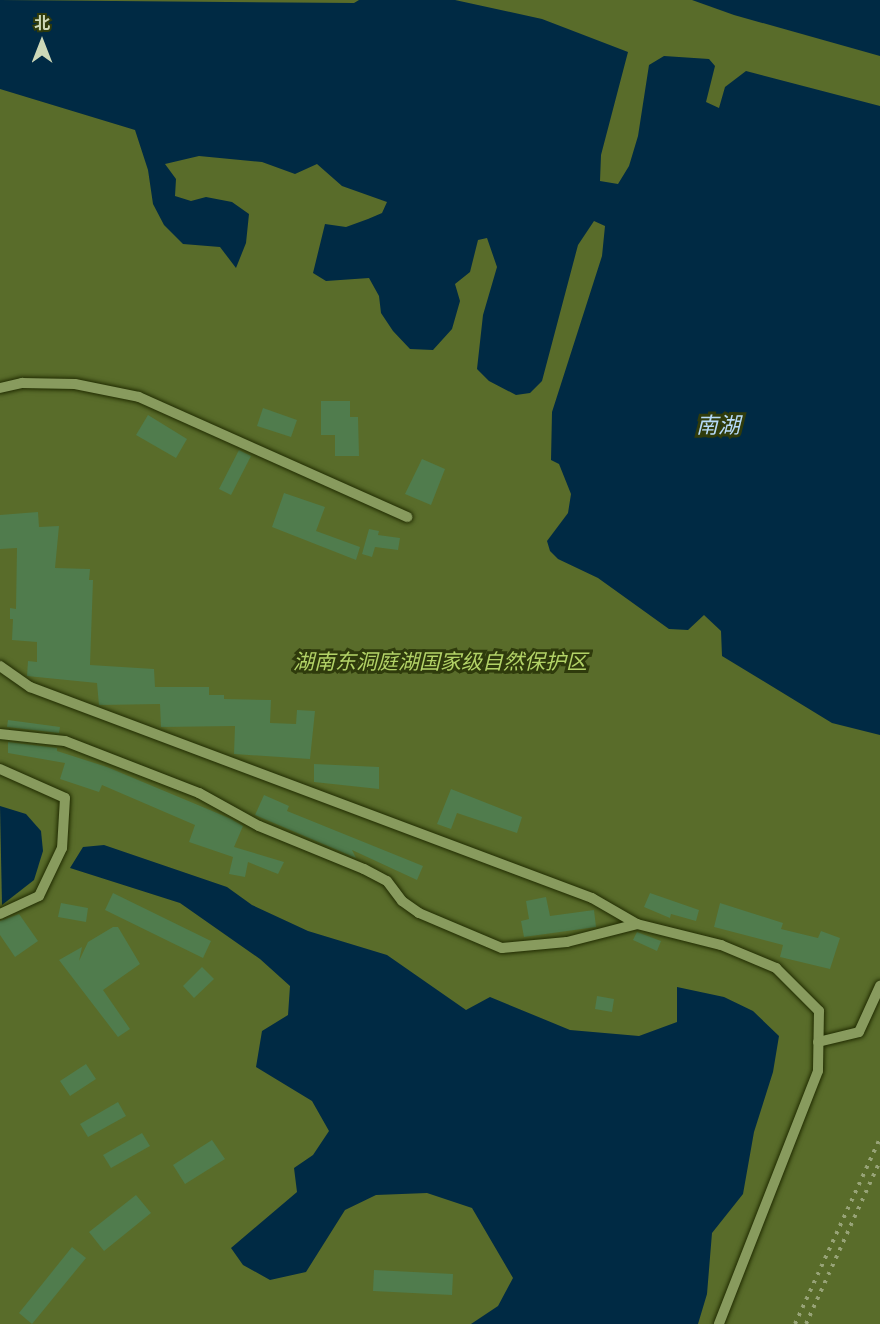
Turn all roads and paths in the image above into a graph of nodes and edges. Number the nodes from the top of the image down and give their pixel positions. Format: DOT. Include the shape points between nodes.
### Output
graph roads {
  1 [pos="0,388"];
  2 [pos="407,517"];
  3 [pos="0,666"];
  4 [pos="0,734"];
  5 [pos="0,769"];
  6 [pos="0,914"];
  7 [pos="637,924"];
  8 [pos="880,986"];
  9 [pos="818,1042"];
  10 [pos="719,1324"];
  1 -- 2 [label="street" via="22,383 75,384 139,397"];
  3 -- 7 [label="street" via="30,687 592,898"];
  4 -- 7 [label="street" via="64,741 199,793 259,826 364,869 387,881 402,901 419,913 502,948 567,942"];
  5 -- 6 [label="street" via="65,798 62,848 39,896"];
  7 -- 9 [label="street" via="721,945 776,968 819,1011"];
  8 -- 9 [label="street" via="859,1032"];
  9 -- 10 [label="street" via="818,1071"];
}
